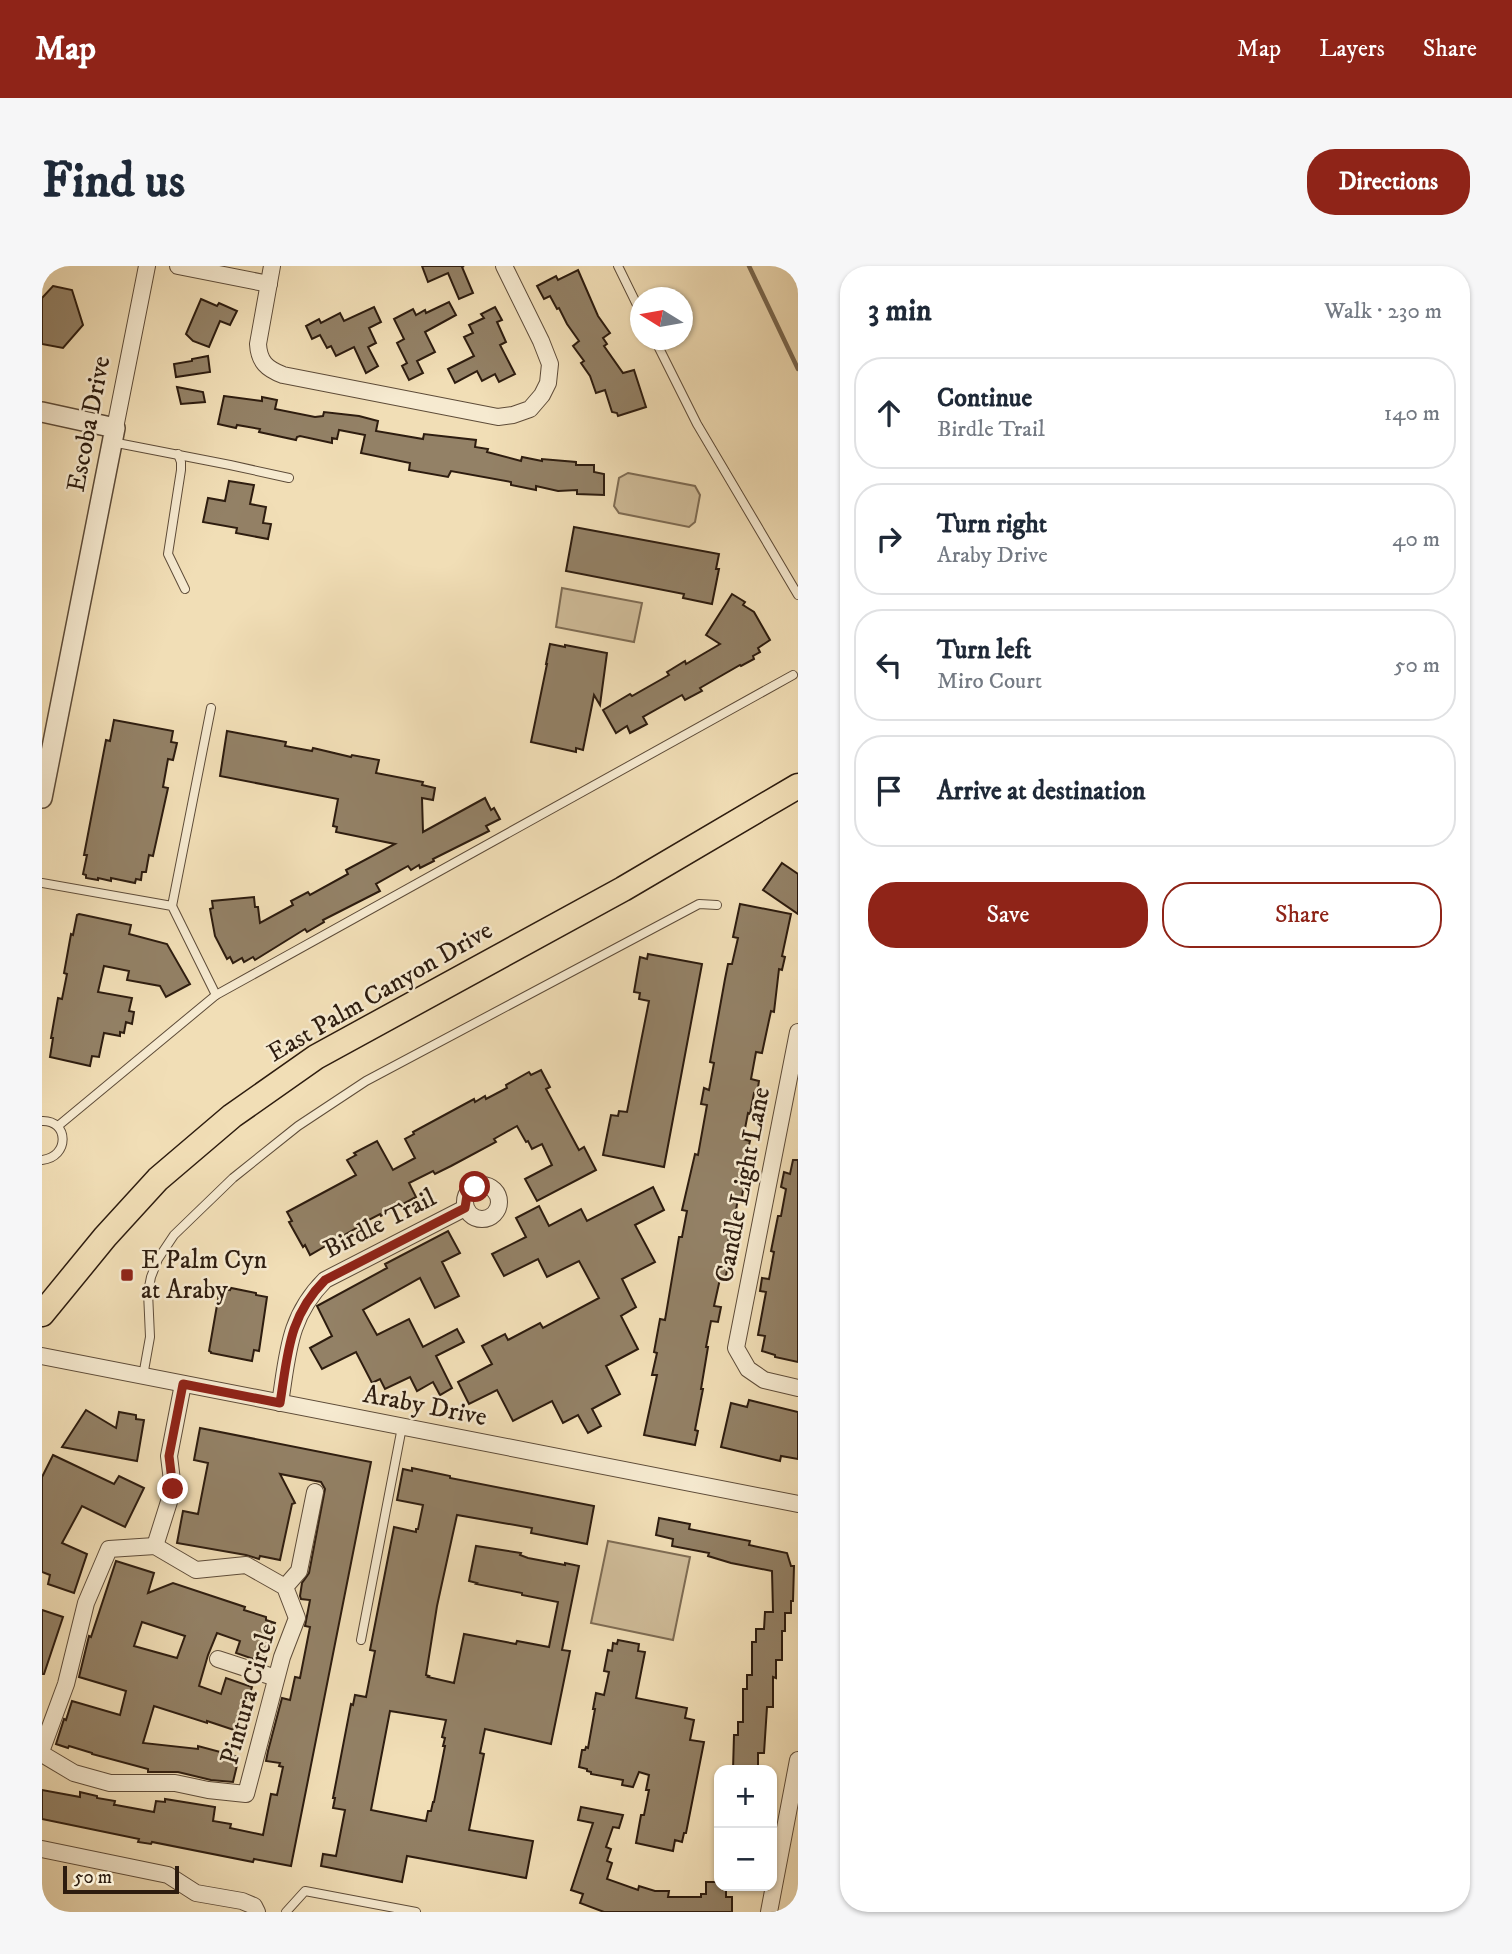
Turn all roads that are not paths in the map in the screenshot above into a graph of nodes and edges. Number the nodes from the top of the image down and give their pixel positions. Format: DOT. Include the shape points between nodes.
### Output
graph roads {
  1 [pos="147,266"];
  2 [pos="177,266"];
  3 [pos="272,266"];
  4 [pos="504,266"];
  5 [pos="618,266"];
  6 [pos="269,284"];
  7 [pos="630,291"];
  8 [pos="660,350"];
  9 [pos="42,412"];
  10 [pos="113,435"];
  11 [pos="178,454"];
  12 [pos="289,478"];
  13 [pos="185,589"];
  14 [pos="798,595"];
  15 [pos="793,676"];
  16 [pos="211,708"];
  17 [pos="798,786"];
  18 [pos="42,798"];
  19 [pos="42,883"];
  20 [pos="717,905"];
  21 [pos="172,906"];
  22 [pos="216,995"];
  23 [pos="798,1031"];
  24 [pos="42,1121"];
  25 [pos="58,1126"];
  26 [pos="42,1160"];
  27 [pos="465,1208"];
  28 [pos="42,1314"];
  29 [pos="42,1356"];
  30 [pos="143,1376"];
  31 [pos="183,1384"];
  32 [pos="798,1388"];
  33 [pos="280,1403"];
  34 [pos="402,1426"];
  35 [pos="315,1492"];
  36 [pos="798,1504"];
  37 [pos="155,1546"];
  38 [pos="285,1587"];
  39 [pos="361,1640"];
  40 [pos="218,1659"];
  41 [pos="276,1678"];
  42 [pos="42,1751"];
  43 [pos="798,1763"];
  44 [pos="42,1849"];
  45 [pos="256,1909"];
  46 [pos="286,1912"];
  47 [pos="416,1912"];
  48 [pos="769,1912"];
  1 -- 10 [label="street, Escoba Drive"];
  2 -- 6 [label="street"];
  3 -- 6 [label="street"];
  4 -- 6 [label="street" via="550,364 548,383 530,409 498,417 270,370 258,353"];
  5 -- 7 [label="lane"];
  8 -- 14 [label="lane" via="697,424"];
  9 -- 10 [label="street"];
  10 -- 11 [label="lane"];
  10 -- 18 [label="street, Escoba Drive"];
  11 -- 12 [label="lane"];
  11 -- 13 [label="lane" via="181,470 168,554"];
  15 -- 22 [label="lane"];
  16 -- 21 [label="lane"];
  17 -- 28 [label="main road, East Palm Canyon Drive" via="623,889 316,1057 232,1116 158,1179"];
  19 -- 21 [label="lane"];
  20 -- 30 [label="lane" via="699,904 366,1081 298,1126 233,1178 174,1234 158,1259 148,1292 150,1337"];
  21 -- 22 [label="lane"];
  22 -- 25 [label="lane"];
  23 -- 32 [label="street, Candle Light Lane" via="736,1349 748,1369 764,1380"];
  24 -- 25 [label="lane"];
  25 -- 26 [label="lane" via="61,1150"];
  27 -- 33 [label="street, Birdle Trail" via="325,1280 310,1294 296,1318"];
  29 -- 30 [label="street, Araby Drive"];
  30 -- 31 [label="street, Araby Drive"];
  31 -- 33 [label="street, Araby Drive"];
  31 -- 37 [label="street" via="169,1456 173,1489"];
  33 -- 34 [label="street, Araby Drive"];
  34 -- 36 [label="street, Araby Drive"];
  34 -- 39 [label="lane"];
  35 -- 38 [label="street" via="299,1571"];
  37 -- 38 [label="street" via="196,1570 246,1565"];
  37 -- 42 [label="street, Pintura Circle" via="109,1549 86,1603"];
  38 -- 41 [label="street, Pintura Circle" via="297,1618"];
  40 -- 41 [label="street"];
  41 -- 42 [label="street, Pintura Circle" via="246,1794 175,1783 110,1783 74,1773"];
  43 -- 48 [label="street"];
  44 -- 45 [label="street" via="168,1875 196,1893 243,1901"];
  46 -- 47 [label="lane" via="305,1891"];
}
